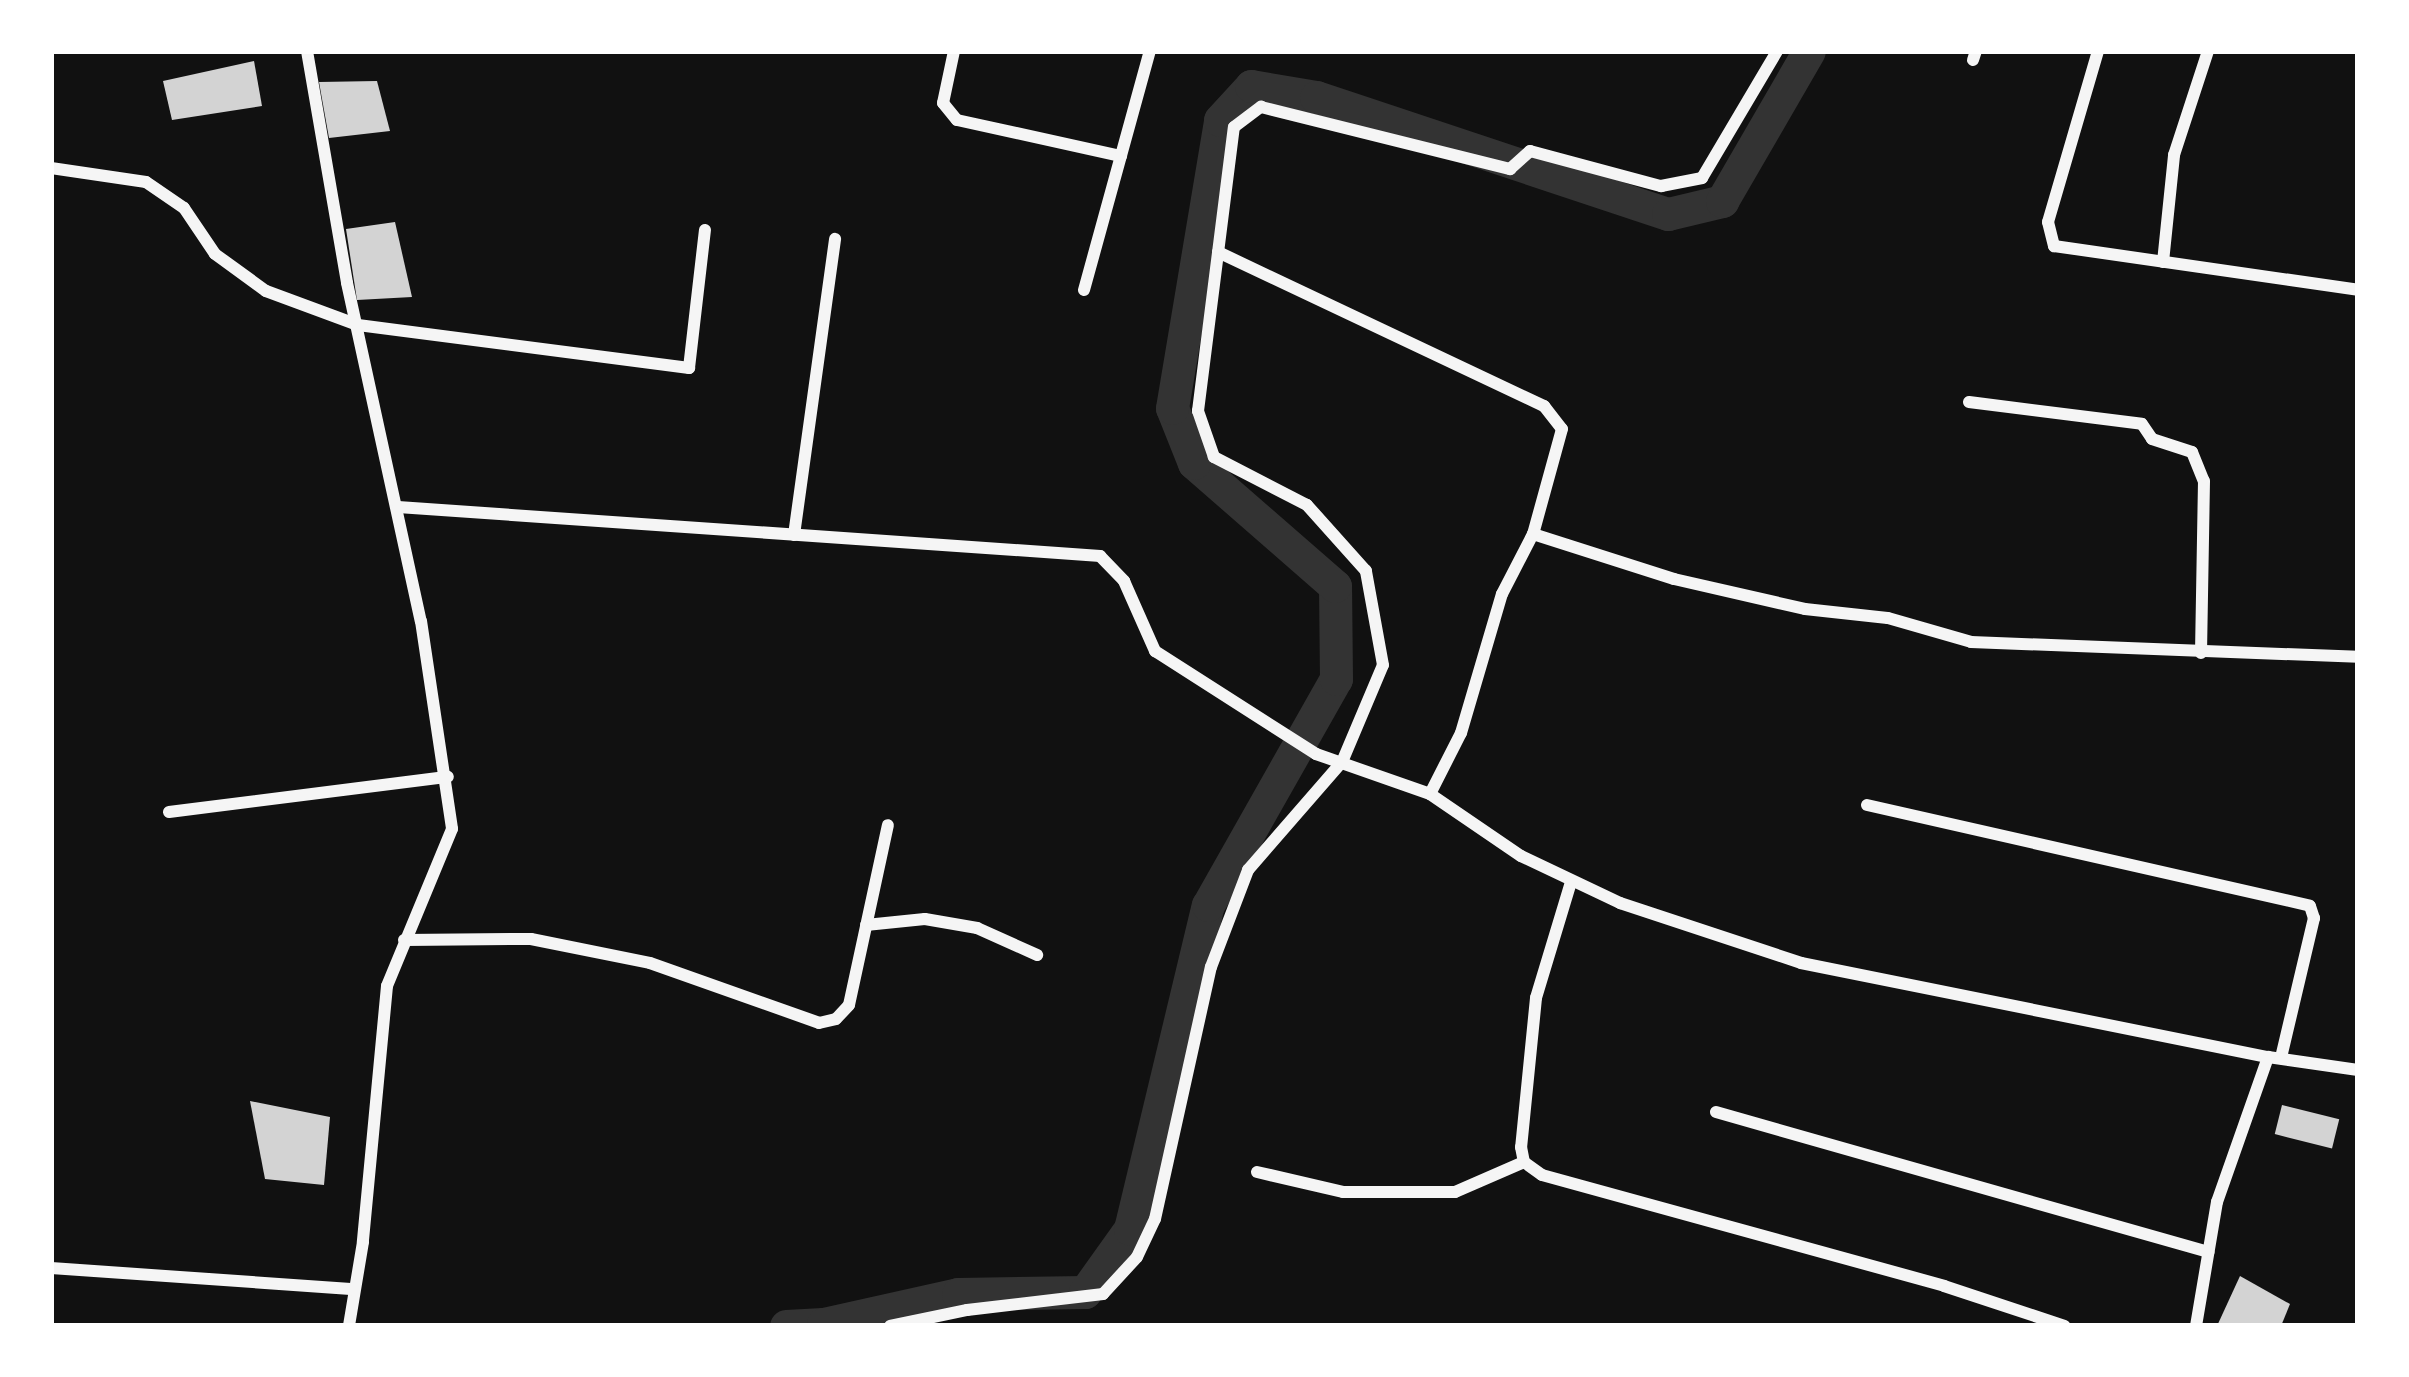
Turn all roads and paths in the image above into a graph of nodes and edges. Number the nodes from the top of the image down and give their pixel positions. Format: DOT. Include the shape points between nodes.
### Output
graph roads {
  1 [pos="307,51"];
  2 [pos="954,51"];
  3 [pos="1150,51"];
  4 [pos="1777,51"];
  5 [pos="2098,51"];
  6 [pos="2208,51"];
  7 [pos="1121,156"];
  8 [pos="51,168"];
  9 [pos="705,230"];
  10 [pos="835,239"];
  11 [pos="1218,252"];
  12 [pos="2163,262"];
  13 [pos="1084,290"];
  14 [pos="2358,290"];
  15 [pos="358,325"];
  16 [pos="1969,402"];
  17 [pos="398,507"];
  18 [pos="1533,534"];
  19 [pos="794,535"];
  20 [pos="2201,652"];
  21 [pos="2358,657"];
  22 [pos="1342,762"];
  23 [pos="448,777"];
  24 [pos="1430,794"];
  25 [pos="1867,805"];
  26 [pos="169,812"];
  27 [pos="888,825"];
  28 [pos="1571,882"];
  29 [pos="866,925"];
  30 [pos="404,940"];
  31 [pos="1036,955"];
  32 [pos="2274,1058"];
  33 [pos="2358,1070"];
  34 [pos="1716,1112"];
  35 [pos="1524,1162"];
  36 [pos="1257,1172"];
  37 [pos="2208,1252"];
  38 [pos="51,1268"];
  39 [pos="354,1289"];
  40 [pos="349,1326"];
  41 [pos="890,1326"];
  42 [pos="2065,1326"];
  43 [pos="2196,1326"];
  1 -- 15 [label="street"];
  2 -- 7 [label="street" via="944,103 957,120"];
  3 -- 7 [label="street"];
  4 -- 11 [label="street" via="1702,178 1661,186 1530,152 1510,169 1261,107 1234,127"];
  5 -- 12 [label="street" via="2048,222 2054,246"];
  6 -- 12 [label="street" via="2174,155"];
  7 -- 13 [label="street"];
  8 -- 15 [label="street" via="146,182 184,208 215,254 266,290"];
  9 -- 15 [label="street" via="689,368"];
  10 -- 19 [label="street"];
  11 -- 18 [label="street" via="1544,406 1562,429"];
  11 -- 22 [label="street" via="1198,411 1214,458 1307,505 1366,571 1383,665"];
  12 -- 14 [label="street"];
  15 -- 17 [label="street"];
  16 -- 20 [label="street" via="2143,424 2152,439 2192,452 2204,481"];
  17 -- 19 [label="street"];
  17 -- 23 [label="street"];
  18 -- 20 [label="street" via="1675,579 1805,609 1888,618 1971,642"];
  18 -- 24 [label="street" via="1502,594 1462,733"];
  19 -- 22 [label="street" via="1100,556 1124,580 1155,651 1281,735"];
  20 -- 21 [label="street"];
  22 -- 24 [label="street"];
  22 -- 41 [label="street" via="1248,870 1211,967 1155,1219 1137,1257 1103,1294"];
  23 -- 26 [label="street"];
  23 -- 30 [label="street" via="452,829"];
  24 -- 28 [label="street"];
  25 -- 32 [label="street" via="2310,906 2314,918"];
  27 -- 29 [label="street"];
  28 -- 32 [label="street" via="1801,963"];
  28 -- 35 [label="street" via="1536,998"];
  29 -- 30 [label="street" via="849,1005 819,1023 650,963 551,943"];
  29 -- 31 [label="street" via="926,919 977,928"];
  30 -- 39 [label="street" via="387,986"];
  32 -- 33 [label="street"];
  32 -- 37 [label="street" via="2217,1202"];
  34 -- 37 [label="street"];
  35 -- 36 [label="street" via="1455,1192 1343,1192"];
  35 -- 42 [label="street" via="1542,1175"];
  37 -- 43 [label="street"];
  38 -- 39 [label="street"];
  39 -- 40 [label="street"];
}
